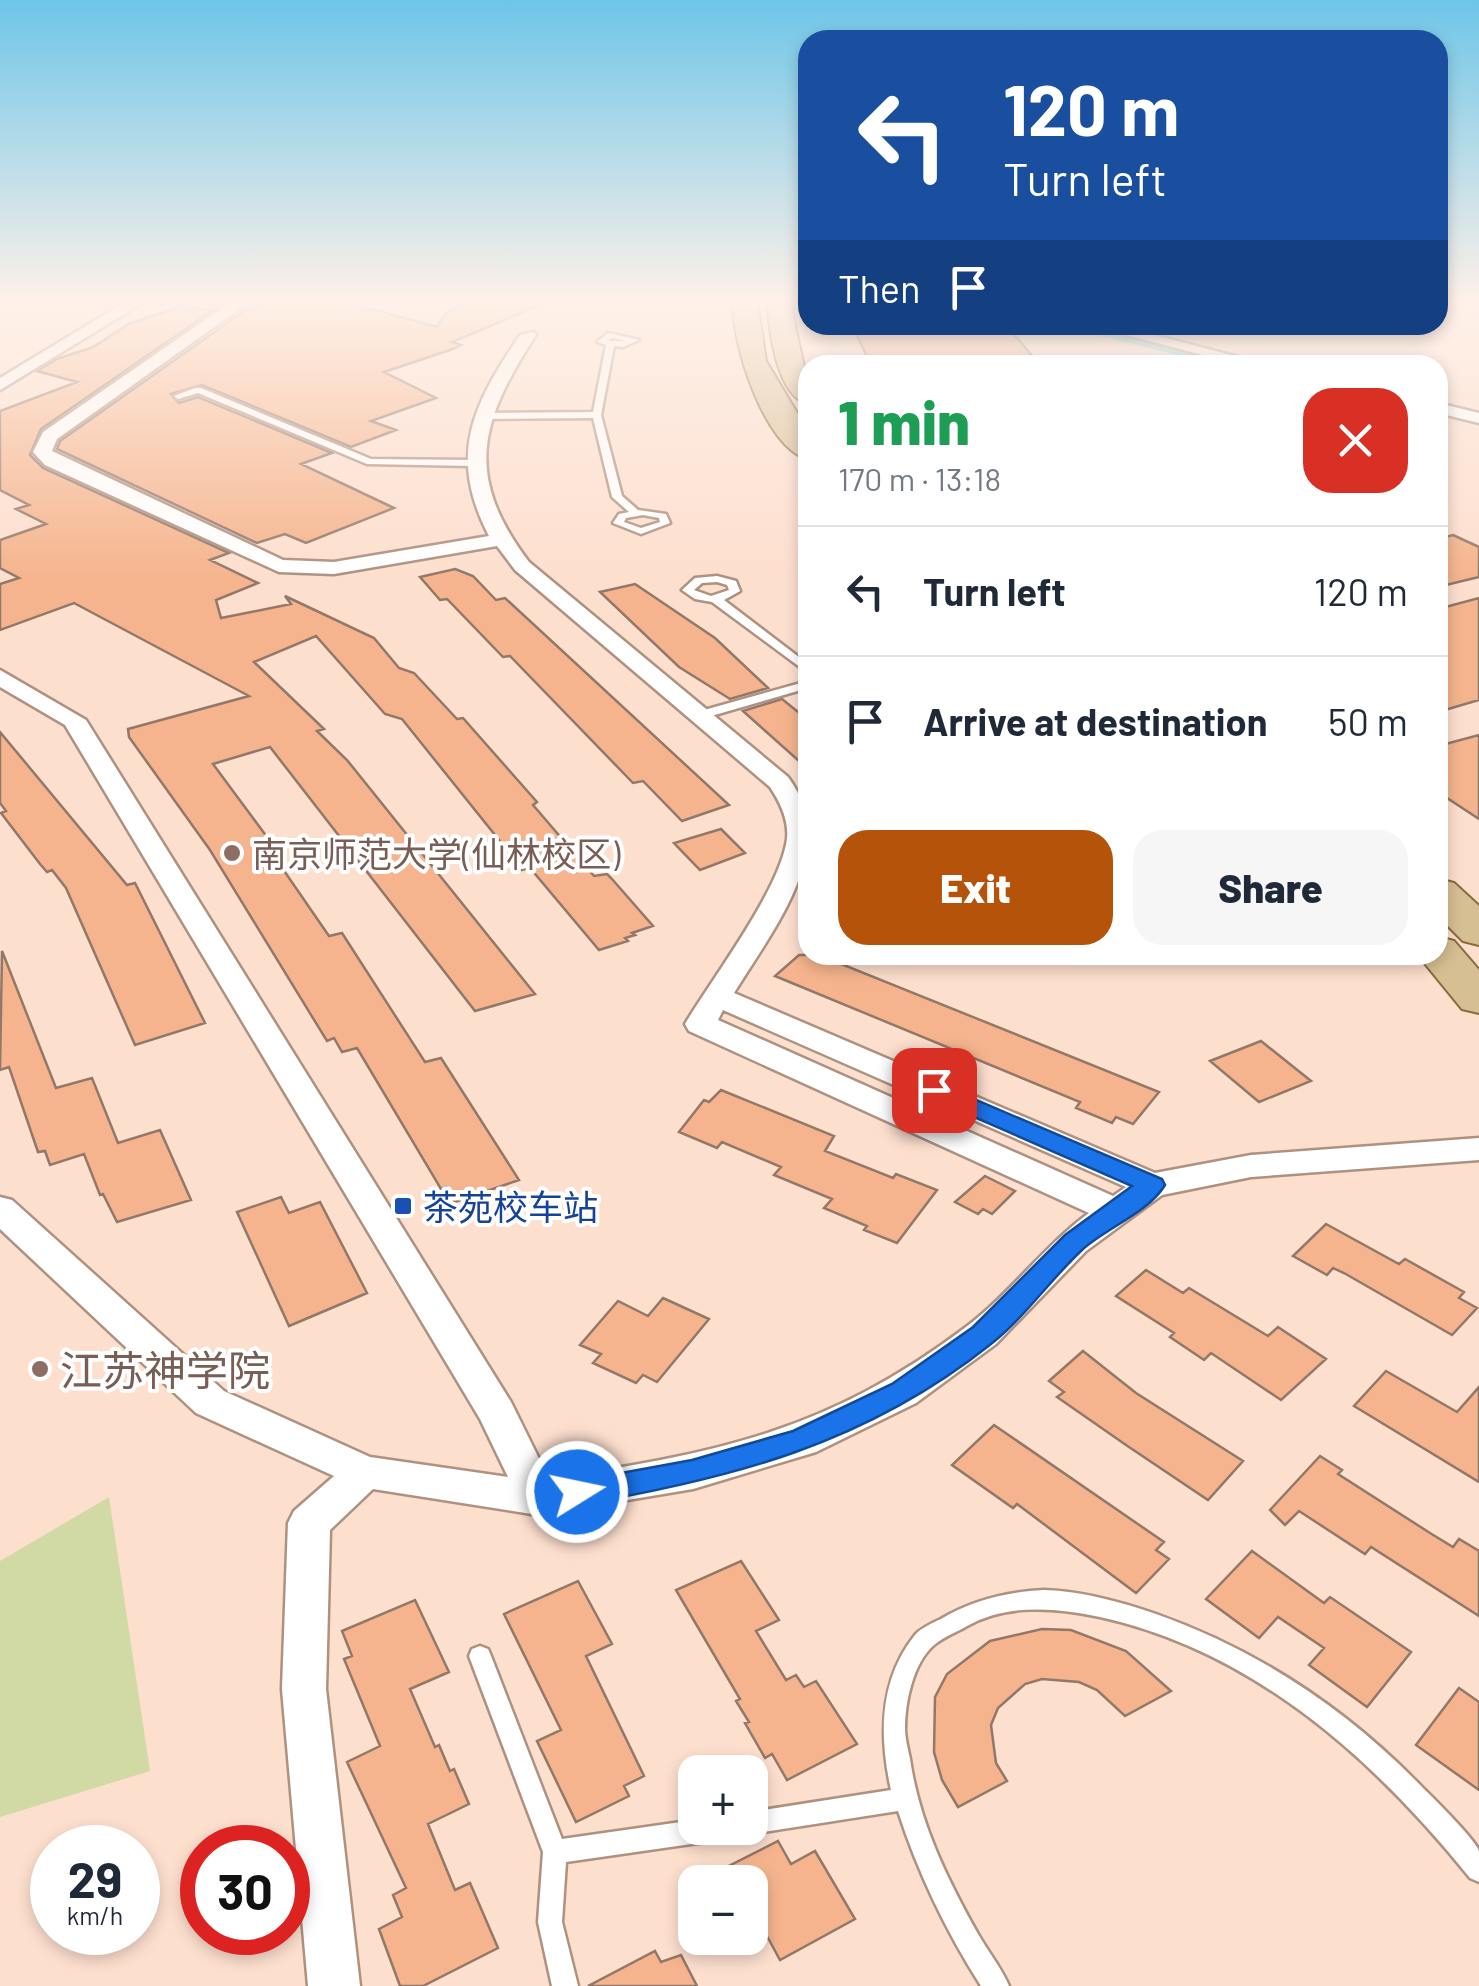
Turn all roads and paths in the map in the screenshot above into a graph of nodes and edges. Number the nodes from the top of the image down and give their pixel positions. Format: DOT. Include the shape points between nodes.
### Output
graph roads {
  1 [pos="111,393"];
  2 [pos="189,393"];
  3 [pos="204,393"];
  4 [pos="492,393"];
  5 [pos="601,393"];
  6 [pos="768,393"];
  7 [pos="178,396"];
  8 [pos="1448,410"];
  9 [pos="597,415"];
  10 [pos="481,416"];
  11 [pos="1479,418"];
  12 [pos="798,436"];
  13 [pos="472,463"];
  14 [pos="634,512"];
  15 [pos="500,540"];
  16 [pos="715,599"];
  17 [pos="798,662"];
  18 [pos="0,677"];
  19 [pos="798,687"];
  20 [pos="701,716"];
  21 [pos="798,821"];
  22 [pos="798,846"];
  23 [pos="1448,902"];
  24 [pos="1479,931"];
  25 [pos="1448,963"];
  26 [pos="716,996"];
  27 [pos="1479,999"];
  28 [pos="1479,1148"];
  29 [pos="1152,1185"];
  30 [pos="0,1209"];
  31 [pos="1116,1212"];
  32 [pos="365,1472"];
  33 [pos="538,1498"];
  34 [pos="480,1656"];
  35 [pos="906,1799"];
  36 [pos="768,1820"];
  37 [pos="678,1834"];
  38 [pos="555,1852"];
  39 [pos="1479,1870"];
  40 [pos="334,1986"];
  41 [pos="565,1986"];
  42 [pos="996,1986"];
  1 -- 15 [label="street" via="49,436 42,452 279,566 334,568"];
  2 -- 7 [label="lane"];
  3 -- 13 [label="lane" via="370,462"];
  4 -- 10 [label="street"];
  5 -- 9 [label="lane"];
  6 -- 12 [label="main road"];
  8 -- 11 [label="street"];
  9 -- 10 [label="lane"];
  9 -- 14 [label="lane" via="617,497"];
  10 -- 13 [label="street"];
  13 -- 15 [label="street" via="477,498"];
  15 -- 20 [label="street" via="522,566"];
  16 -- 17 [label="lane"];
  18 -- 33 [label="street" via="74,720 497,1413"];
  19 -- 20 [label="lane"];
  20 -- 21 [label="street" via="780,782"];
  22 -- 26 [label="street" via="790,873"];
  23 -- 24 [label="main road"];
  25 -- 27 [label="main road"];
  26 -- 29 [label="street"];
  26 -- 31 [label="street" via="700,1024"];
  28 -- 29 [label="street" via="1252,1166"];
  29 -- 31 [label="street"];
  30 -- 32 [label="street" via="210,1402"];
  31 -- 33 [label="street" via="1074,1242 984,1334 902,1392 802,1441 711,1468"];
  32 -- 33 [label="street"];
  32 -- 40 [label="street" via="309,1523 304,1689"];
  34 -- 38 [label="lane"];
  35 -- 36 [label="lane"];
  35 -- 39 [label="lane" via="894,1709 898,1684 923,1641 942,1626 998,1604 1066,1601 1180,1634 1278,1684 1382,1763"];
  35 -- 42 [label="lane" via="943,1902"];
  37 -- 38 [label="lane"];
  38 -- 41 [label="lane" via="550,1922"];
}
